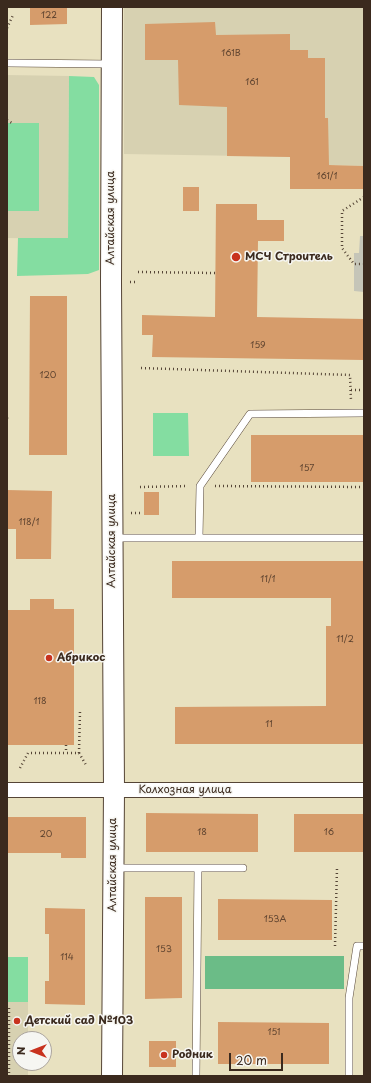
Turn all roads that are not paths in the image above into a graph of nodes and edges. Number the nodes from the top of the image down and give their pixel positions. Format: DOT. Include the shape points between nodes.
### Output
graph roads {
  1 [pos="112,7"];
  2 [pos="7,63"];
  3 [pos="112,64"];
  4 [pos="364,413"];
  5 [pos="112,538"];
  6 [pos="199,538"];
  7 [pos="364,538"];
  8 [pos="7,790"];
  9 [pos="114,790"];
  10 [pos="364,790"];
  11 [pos="113,868"];
  12 [pos="198,868"];
  13 [pos="243,868"];
  14 [pos="364,946"];
  15 [pos="112,1076"];
  16 [pos="196,1076"];
  17 [pos="349,1076"];
  1 -- 3 [label="main road, Алтайская улица"];
  2 -- 3 [label="lane"];
  3 -- 5 [label="main road, Алтайская улица"];
  4 -- 6 [label="lane" via="250,414 200,486"];
  5 -- 6 [label="lane"];
  5 -- 9 [label="main road, Алтайская улица"];
  6 -- 7 [label="lane"];
  8 -- 9 [label="street, Колхозная улица"];
  9 -- 10 [label="street, Колхозная улица"];
  9 -- 11 [label="main road, Алтайская улица"];
  11 -- 12 [label="lane"];
  11 -- 15 [label="main road, Алтайская улица"];
  12 -- 13 [label="lane"];
  12 -- 16 [label="lane"];
  14 -- 17 [label="lane" via="357,946 349,998"];
}
